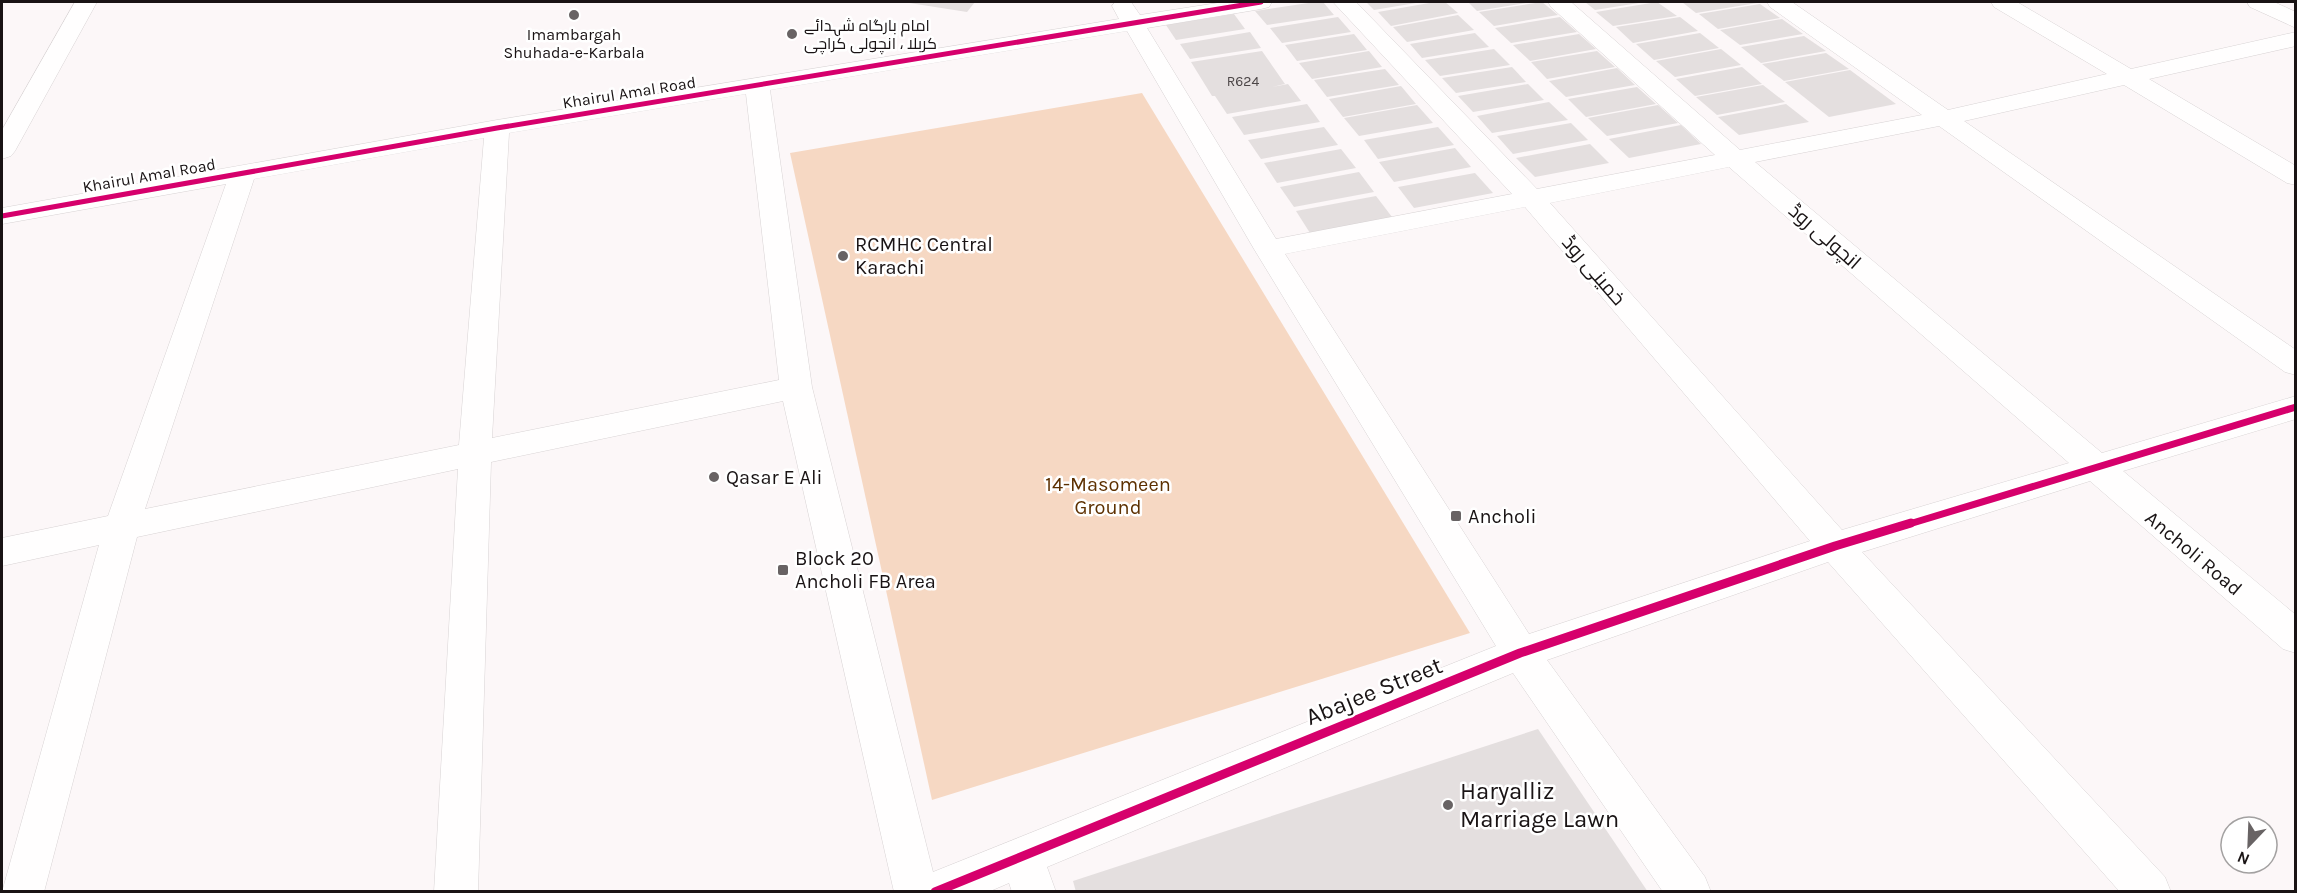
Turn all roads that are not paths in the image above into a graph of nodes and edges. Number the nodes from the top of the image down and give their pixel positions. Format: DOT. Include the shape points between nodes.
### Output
graph roads {
  1 [pos="86,2"];
  2 [pos="1261,2"];
  3 [pos="1344,2"];
  4 [pos="1559,2"];
  5 [pos="1778,2"];
  6 [pos="2002,2"];
  7 [pos="2258,2"];
  8 [pos="1127,12"];
  9 [pos="2295,21"];
  10 [pos="2295,39"];
  11 [pos="2127,77"];
  12 [pos="757,85"];
  13 [pos="1944,118"];
  14 [pos="497,128"];
  15 [pos="2,151"];
  16 [pos="1734,158"];
  17 [pos="243,172"];
  18 [pos="2295,177"];
  19 [pos="1531,198"];
  20 [pos="2,216"];
  21 [pos="1268,249"];
  22 [pos="2295,364"];
  23 [pos="796,387"];
  24 [pos="2295,407"];
  25 [pos="475,454"];
  26 [pos="2093,468"];
  27 [pos="122,527"];
  28 [pos="1835,546"];
  29 [pos="2,552"];
  30 [pos="2295,638"];
  31 [pos="1520,653"];
  32 [pos="1028,873"];
  33 [pos="22,891"];
  34 [pos="456,891"];
  35 [pos="916,891"];
  36 [pos="935,891"];
  37 [pos="1689,891"];
  38 [pos="2149,891"];
  1 -- 15 [label="street"];
  2 -- 8 [label="street, Khairul Amal Road"];
  3 -- 19 [label="street, خمینی روڈ"];
  4 -- 16 [label="street, انچولی روڈ"];
  5 -- 13 [label="street"];
  6 -- 11 [label="street"];
  7 -- 9 [label="street"];
  8 -- 12 [label="street, Khairul Amal Road"];
  8 -- 21 [label="street"];
  10 -- 11 [label="street"];
  11 -- 13 [label="street"];
  11 -- 18 [label="street"];
  12 -- 14 [label="street, Khairul Amal Road"];
  12 -- 23 [label="street"];
  13 -- 16 [label="street"];
  13 -- 22 [label="street"];
  14 -- 17 [label="street, Khairul Amal Road"];
  14 -- 25 [label="street"];
  16 -- 19 [label="street"];
  16 -- 26 [label="street, انچولی روڈ"];
  17 -- 20 [label="street, Khairul Amal Road"];
  17 -- 27 [label="street"];
  19 -- 21 [label="street"];
  19 -- 28 [label="street, خمینی روڈ"];
  21 -- 31 [label="street"];
  23 -- 25 [label="street"];
  23 -- 35 [label="street"];
  24 -- 26 [label="street, Abajee Street"];
  25 -- 27 [label="street"];
  25 -- 34 [label="street"];
  26 -- 28 [label="street, Abajee Street"];
  26 -- 30 [label="street, Ancholi Road"];
  27 -- 29 [label="street"];
  27 -- 33 [label="street"];
  28 -- 31 [label="street, Abajee Street"];
  28 -- 38 [label="street, خمینی روڈ"];
  31 -- 32 [label="street, Abajee Street"];
  31 -- 37 [label="street"];
  32 -- 36 [label="street, Abajee Street"];
}
